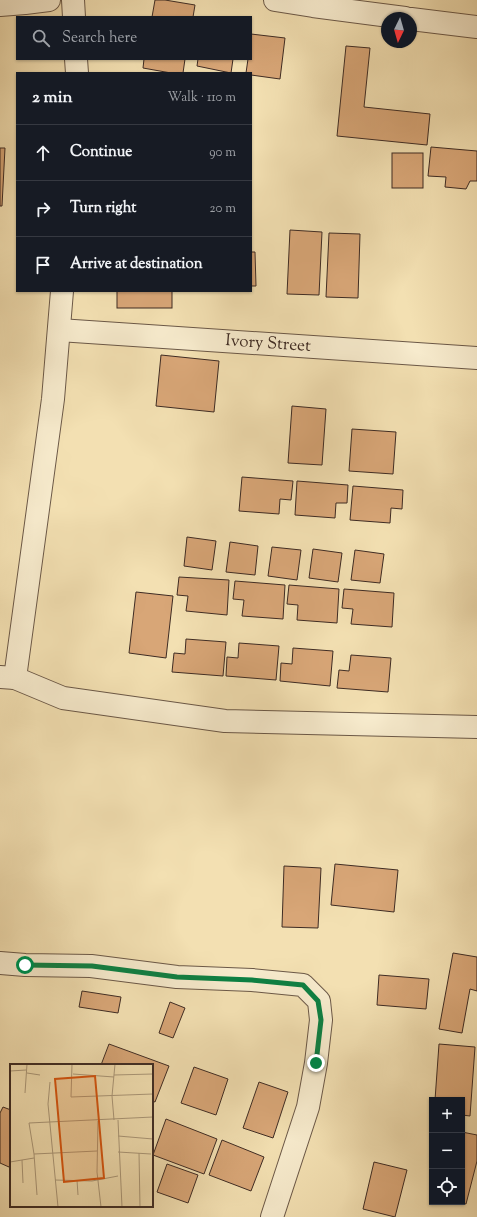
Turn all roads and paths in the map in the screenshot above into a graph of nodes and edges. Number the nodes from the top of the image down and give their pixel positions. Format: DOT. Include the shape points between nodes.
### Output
graph roads {
  1 [pos="49,0"];
  2 [pos="73,0"];
  3 [pos="275,0"];
  4 [pos="314,3"];
  5 [pos="0,5"];
  6 [pos="381,14"];
  7 [pos="74,16"];
  8 [pos="417,20"];
  9 [pos="477,27"];
  10 [pos="76,60"];
  11 [pos="77,72"];
  12 [pos="62,292"];
  13 [pos="59,330"];
  14 [pos="477,358"];
  15 [pos="7,678"];
  16 [pos="477,727"];
  17 [pos="0,963"];
  18 [pos="272,1217"];
  1 -- 5 [label="street"];
  2 -- 7 [label="street"];
  3 -- 4 [label="street"];
  4 -- 6 [label="street"];
  8 -- 9 [label="street"];
  10 -- 11 [label="street"];
  12 -- 13 [label="street"];
  13 -- 14 [label="street, Ivory Street"];
  13 -- 15 [label="street" via="53,399"];
  15 -- 16 [label="street" via="63,698 225,720"];
  17 -- 18 [label="street" via="92,966 177,977 303,985 318,1001 321,1020 316,1063 308,1107"];
}
